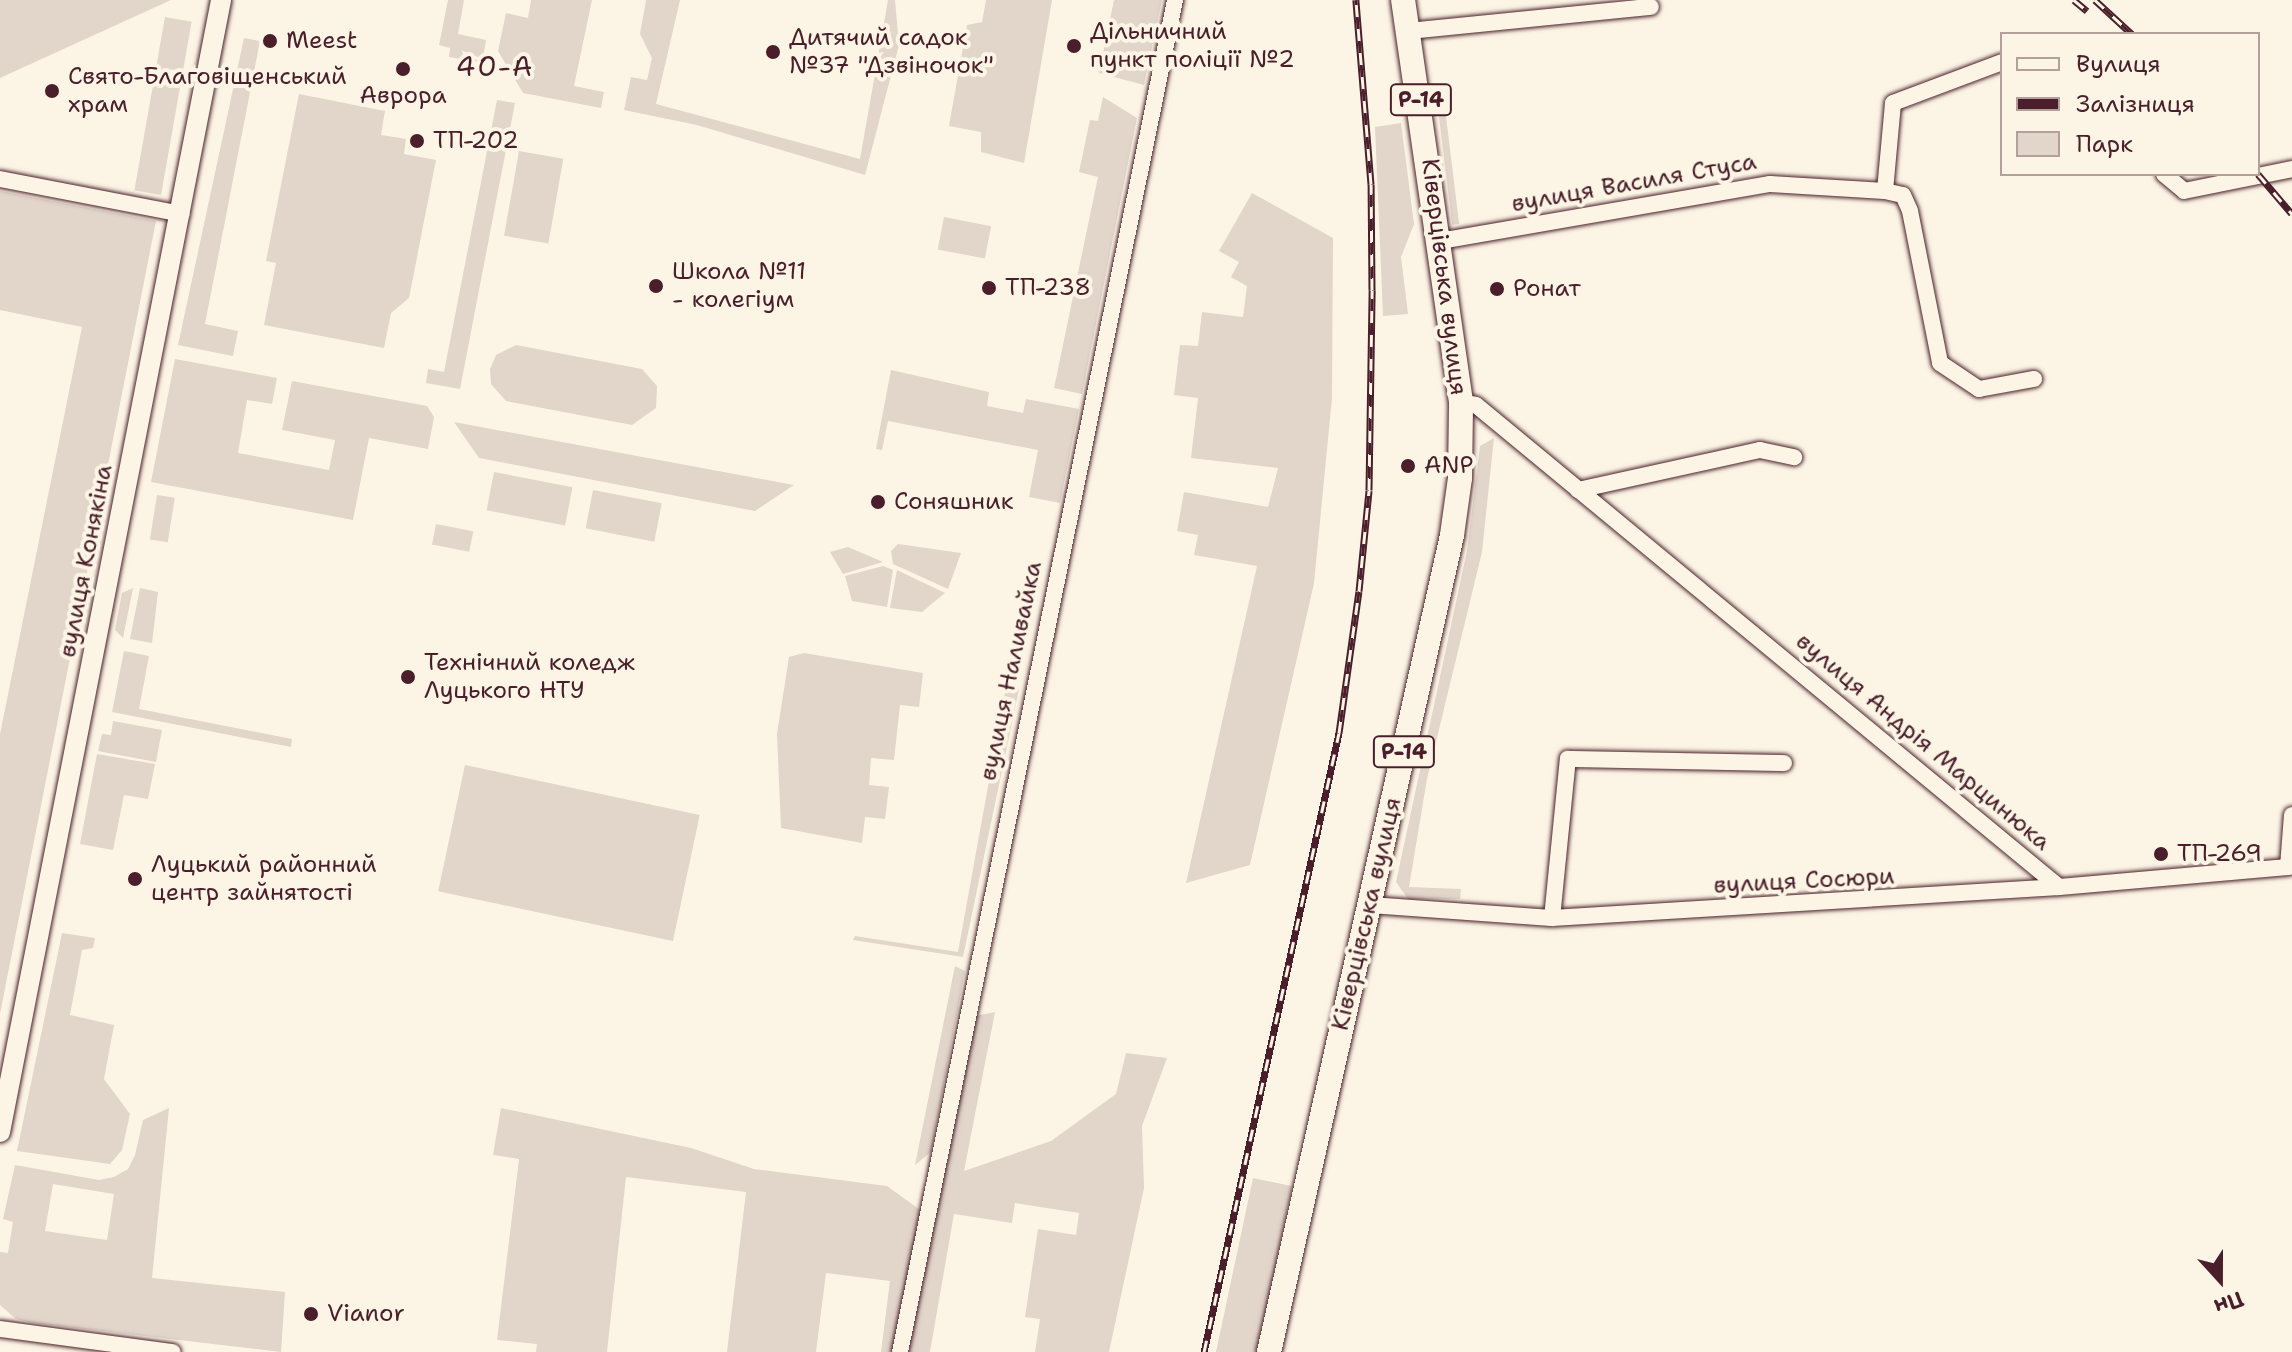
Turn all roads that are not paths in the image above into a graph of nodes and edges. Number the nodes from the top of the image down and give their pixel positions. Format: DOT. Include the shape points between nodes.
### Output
graph roads {
  1 [pos="221,0"];
  2 [pos="1175,0"];
  3 [pos="1403,0"];
  4 [pos="1651,7"];
  5 [pos="1409,31"];
  6 [pos="2000,63"];
  7 [pos="2292,169"];
  8 [pos="2166,176"];
  9 [pos="2258,176"];
  10 [pos="2260,176"];
  11 [pos="0,179"];
  12 [pos="1885,191"];
  13 [pos="182,214"];
  14 [pos="1440,241"];
  15 [pos="2034,379"];
  16 [pos="1461,402"];
  17 [pos="1794,457"];
  18 [pos="1578,490"];
  19 [pos="1784,763"];
  20 [pos="2292,815"];
  21 [pos="2059,887"];
  22 [pos="1370,905"];
  23 [pos="1552,918"];
  24 [pos="0,1132"];
  25 [pos="0,1329"];
  26 [pos="172,1352"];
  27 [pos="900,1352"];
  28 [pos="1269,1352"];
  1 -- 13 [label="street, вулиця Конякіна"];
  2 -- 27 [label="street, вулиця Наливайка"];
  3 -- 5 [label="main road, Ківерцівська вулиця / Р-14"];
  4 -- 5 [label="street"];
  5 -- 14 [label="main road, Ківерцівська вулиця / Р-14"];
  6 -- 12 [label="street" via="1893,103"];
  7 -- 10 [label="street"];
  8 -- 9 [label="street" via="2184,191"];
  11 -- 13 [label="street"];
  12 -- 14 [label="street, вулиця Василя Стуса" via="1770,184"];
  12 -- 15 [label="street" via="1903,195 1910,211 1940,363 1979,389"];
  13 -- 24 [label="street, вулиця Конякіна"];
  14 -- 16 [label="main road, Ківерцівська вулиця / Р-14"];
  16 -- 18 [label="street, вулиця Андрія Марцинюка" via="1476,405"];
  16 -- 22 [label="main road, Ківерцівська вулиця / Р-14" via="1452,535"];
  17 -- 18 [label="street" via="1760,450"];
  18 -- 21 [label="street, вулиця Андрія Марцинюка"];
  19 -- 23 [label="street" via="1568,759"];
  20 -- 21 [label="street" via="2288,867"];
  21 -- 23 [label="street, вулиця Сосюри"];
  22 -- 23 [label="street, вулиця Сосюри"];
  22 -- 28 [label="main road, Ківерцівська вулиця / Р-14"];
  25 -- 26 [label="street"];
}
